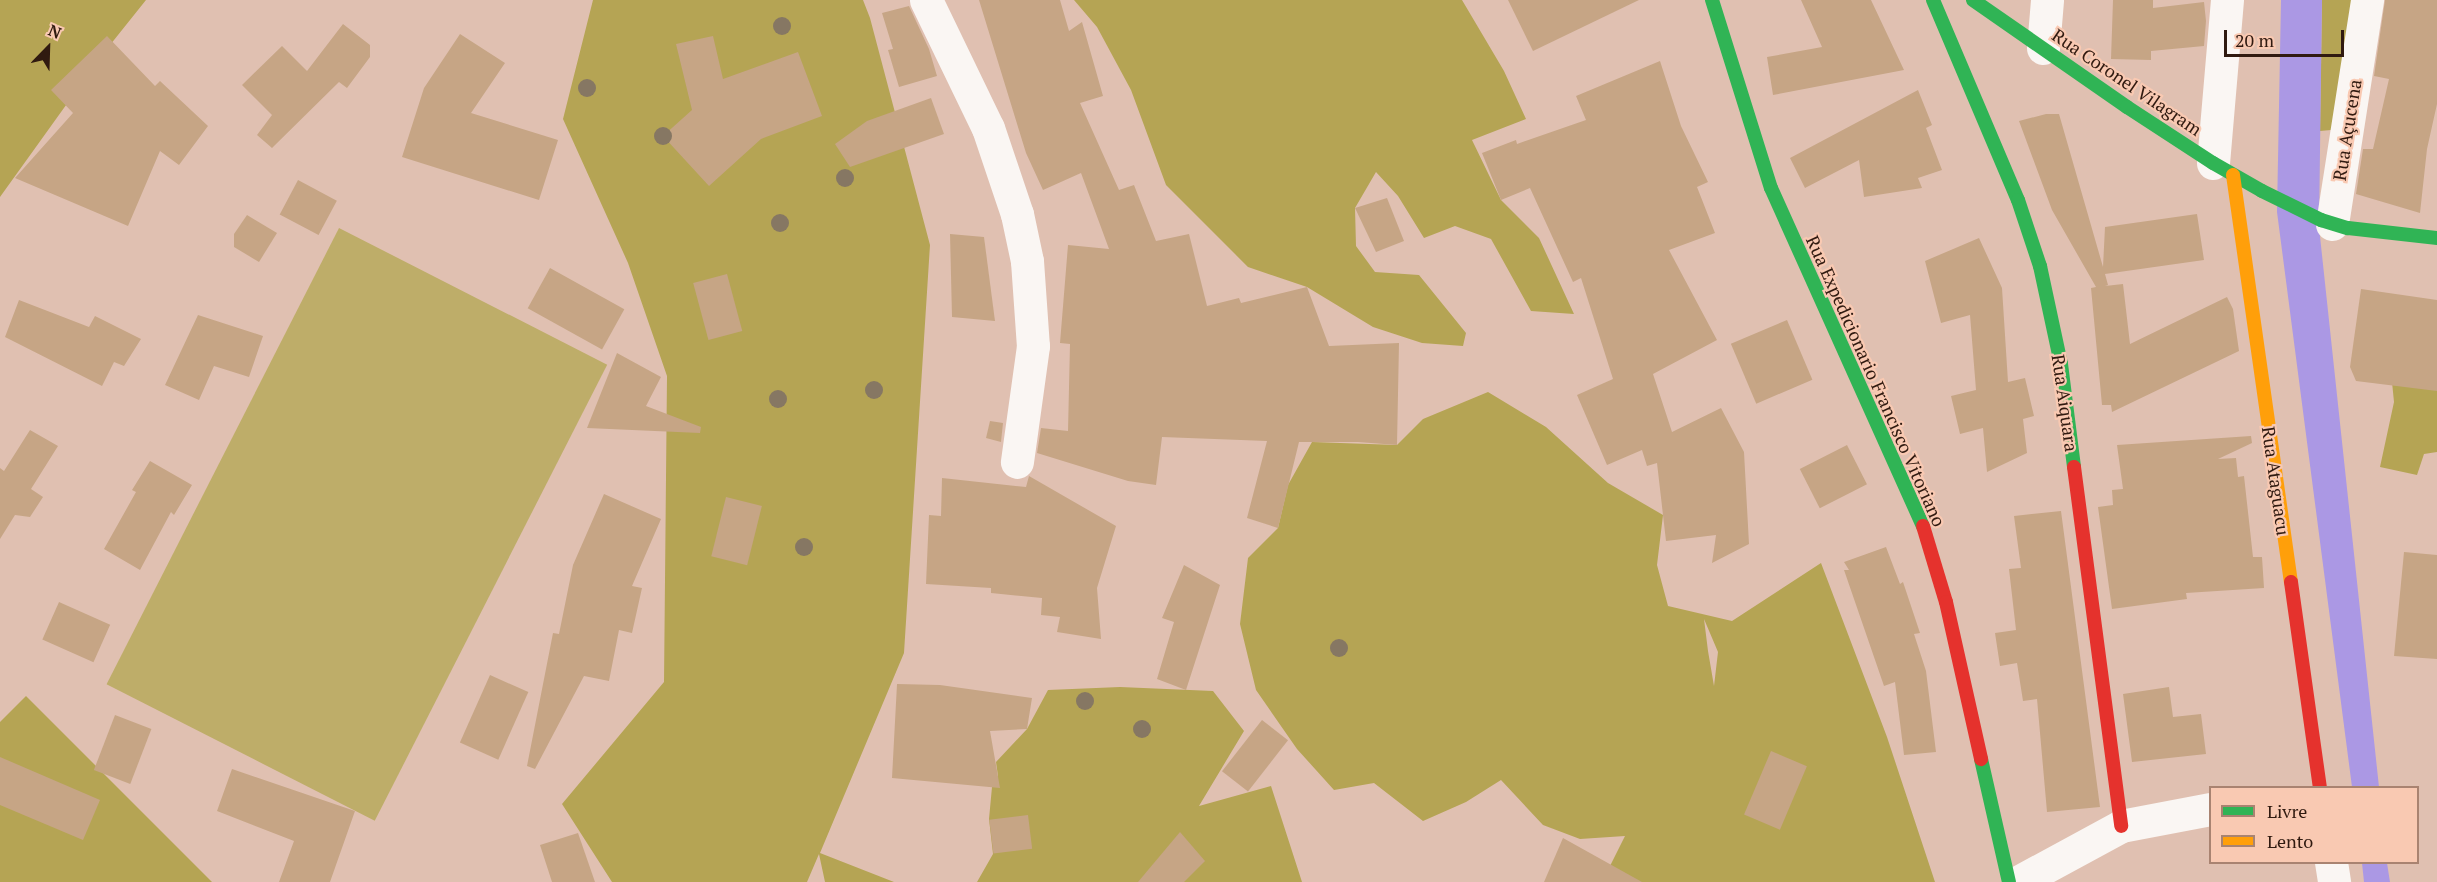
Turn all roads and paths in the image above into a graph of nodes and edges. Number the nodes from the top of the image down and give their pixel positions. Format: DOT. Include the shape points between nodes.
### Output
graph roads {
  1 [pos="926,0"];
  2 [pos="1933,0"];
  3 [pos="1973,0"];
  4 [pos="2047,0"];
  5 [pos="2227,0"];
  6 [pos="2367,0"];
  7 [pos="1710,2"];
  8 [pos="2043,48"];
  9 [pos="2223,169"];
  10 [pos="2327,222"];
  11 [pos="2437,238"];
  12 [pos="1017,462"];
  13 [pos="2320,786"];
  14 [pos="2209,809"];
  15 [pos="2121,826"];
  16 [pos="2331,864"];
  17 [pos="2009,882"];
  18 [pos="2018,882"];
  19 [pos="2334,882"];
  1 -- 12 [label="street" via="988,128 1017,214 1027,261 1033,346"];
  2 -- 15 [label="street, Rua Aiquara" via="2018,200 2040,266 2061,364"];
  3 -- 8 [label="street, Rua Coronel Vilagram"];
  4 -- 8 [label="street"];
  5 -- 9 [label="street"];
  6 -- 10 [label="street, Rua Açucena"];
  7 -- 17 [label="street, Rua Expedicionario Francisco Vitoriano" via="1771,188 1921,520 1946,602"];
  8 -- 9 [label="street, Rua Coronel Vilagram"];
  9 -- 10 [label="street, Rua Coronel Vilagram"];
  9 -- 13 [label="street, Rua Ataguacu"];
  10 -- 11 [label="street, Rua Coronel Vilagram"];
  14 -- 15 [label="street"];
  15 -- 18 [label="street"];
  16 -- 19 [label="street"];
}
